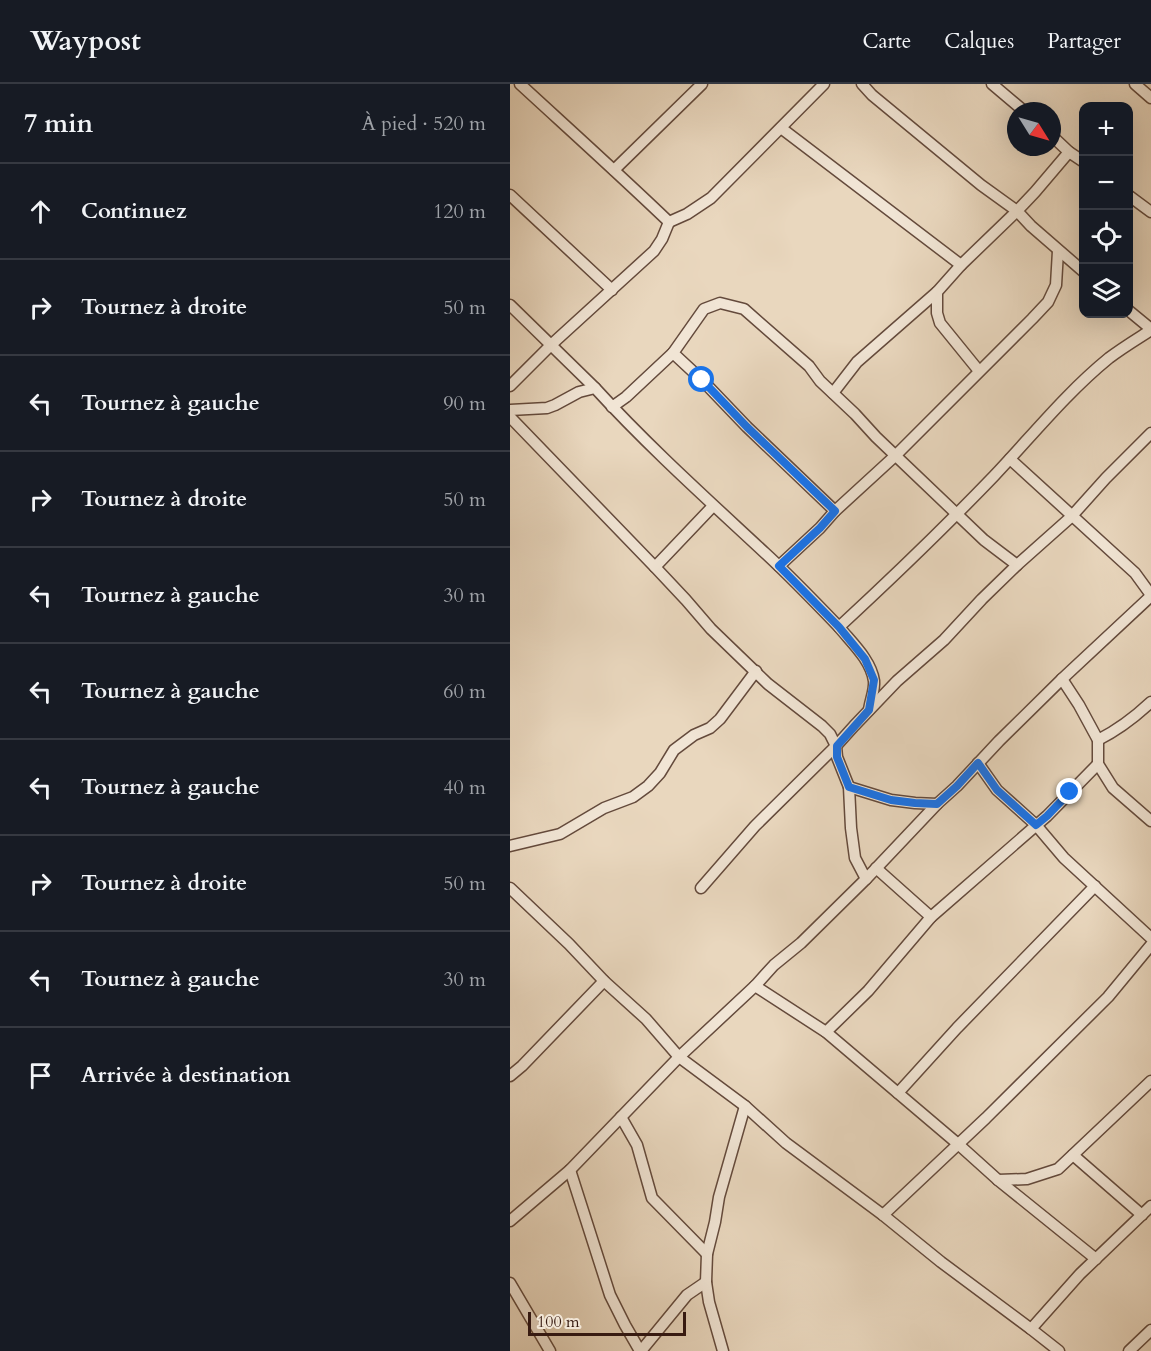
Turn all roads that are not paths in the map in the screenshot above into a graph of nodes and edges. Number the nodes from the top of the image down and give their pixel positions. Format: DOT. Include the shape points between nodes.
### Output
graph roads {
  1 [pos="520,84"];
  2 [pos="702,84"];
  3 [pos="824,84"];
  4 [pos="862,84"];
  5 [pos="992,84"];
  6 [pos="1135,84"];
  7 [pos="1151,98"];
  8 [pos="1013,102"];
  9 [pos="781,128"];
  10 [pos="1061,144"];
  11 [pos="1070,152"];
  12 [pos="1079,159"];
  13 [pos="614,171"];
  14 [pos="510,195"];
  15 [pos="1133,199"];
  16 [pos="1017,211"];
  17 [pos="1151,212"];
  18 [pos="669,222"];
  19 [pos="1058,251"];
  20 [pos="961,265"];
  21 [pos="1079,269"];
  22 [pos="612,290"];
  23 [pos="937,292"];
  24 [pos="510,305"];
  25 [pos="1133,314"];
  26 [pos="1151,329"];
  27 [pos="552,344"];
  28 [pos="673,353"];
  29 [pos="979,371"];
  30 [pos="510,386"];
  31 [pos="595,388"];
  32 [pos="833,393"];
  33 [pos="612,406"];
  34 [pos="510,410"];
  35 [pos="510,417"];
  36 [pos="1151,433"];
  37 [pos="895,456"];
  38 [pos="1010,459"];
  39 [pos="713,506"];
  40 [pos="835,511"];
  41 [pos="957,514"];
  42 [pos="1071,516"];
  43 [pos="1017,565"];
  44 [pos="779,566"];
  45 [pos="656,567"];
  46 [pos="1151,595"];
  47 [pos="839,627"];
  48 [pos="756,671"];
  49 [pos="1062,680"];
  50 [pos="1151,702"];
  51 [pos="869,710"];
  52 [pos="1098,740"];
  53 [pos="837,746"];
  54 [pos="978,763"];
  55 [pos="1098,764"];
  56 [pos="849,787"];
  57 [pos="937,804"];
  58 [pos="1151,821"];
  59 [pos="1036,825"];
  60 [pos="510,846"];
  61 [pos="876,868"];
  62 [pos="866,879"];
  63 [pos="1095,886"];
  64 [pos="510,888"];
  65 [pos="701,888"];
  66 [pos="931,917"];
  67 [pos="1151,938"];
  68 [pos="1151,945"];
  69 [pos="604,981"];
  70 [pos="755,986"];
  71 [pos="826,1032"];
  72 [pos="679,1057"];
  73 [pos="510,1076"];
  74 [pos="1151,1081"];
  75 [pos="898,1093"];
  76 [pos="745,1106"];
  77 [pos="621,1117"];
  78 [pos="958,1144"];
  79 [pos="1073,1155"];
  80 [pos="570,1170"];
  81 [pos="998,1180"];
  82 [pos="1151,1206"];
  83 [pos="883,1215"];
  84 [pos="1142,1215"];
  85 [pos="510,1221"];
  86 [pos="707,1254"];
  87 [pos="1096,1259"];
  88 [pos="706,1282"];
  89 [pos="510,1283"];
  90 [pos="1031,1329"];
  91 [pos="1151,1330"];
  92 [pos="550,1351"];
  93 [pos="641,1351"];
  94 [pos="723,1351"];
  95 [pos="1059,1351"];
  96 [pos="1129,1351"];
  1 -- 13 [label="street"];
  2 -- 13 [label="street"];
  3 -- 9 [label="street"];
  4 -- 16 [label="street"];
  5 -- 8 [label="street"];
  6 -- 7 [label="street"];
  9 -- 18 [label="street" via="711,198"];
  9 -- 20 [label="street"];
  10 -- 11 [label="street"];
  11 -- 12 [label="street"];
  11 -- 16 [label="street"];
  13 -- 18 [label="street"];
  14 -- 22 [label="street"];
  15 -- 17 [label="street"];
  16 -- 19 [label="street"];
  16 -- 20 [label="street"];
  18 -- 22 [label="street" via="654,251"];
  19 -- 21 [label="street"];
  19 -- 29 [label="street" via="1056,285 1048,302"];
  20 -- 23 [label="street"];
  22 -- 27 [label="street"];
  23 -- 29 [label="street" via="939,323"];
  23 -- 32 [label="street" via="857,362"];
  24 -- 27 [label="street"];
  25 -- 26 [label="street"];
  26 -- 38 [label="street" via="1109,358"];
  27 -- 30 [label="street"];
  27 -- 31 [label="street"];
  28 -- 32 [label="street" via="704,309 720,303 735,306 744,309 791,349"];
  28 -- 33 [label="street"];
  28 -- 40 [label="street"];
  29 -- 37 [label="street"];
  31 -- 33 [label="street"];
  31 -- 34 [label="street" via="547,408"];
  32 -- 37 [label="street"];
  33 -- 39 [label="street"];
  35 -- 45 [label="street"];
  36 -- 42 [label="street"];
  37 -- 40 [label="street"];
  37 -- 41 [label="street"];
  38 -- 41 [label="street"];
  38 -- 42 [label="street"];
  39 -- 44 [label="street"];
  39 -- 45 [label="street"];
  40 -- 44 [label="street"];
  41 -- 43 [label="street"];
  41 -- 47 [label="street"];
  42 -- 43 [label="street"];
  42 -- 46 [label="street" via="1135,573"];
  43 -- 51 [label="street"];
  44 -- 47 [label="street"];
  45 -- 48 [label="street" via="711,629"];
  46 -- 49 [label="street"];
  47 -- 51 [label="street" via="865,659 874,680"];
  48 -- 53 [label="street" via="822,726"];
  48 -- 60 [label="street" via="720,719 674,750 660,773 633,797 604,808 560,834"];
  49 -- 52 [label="street"];
  49 -- 54 [label="street"];
  50 -- 52 [label="street"];
  51 -- 53 [label="street"];
  52 -- 55 [label="street"];
  53 -- 56 [label="street" via="837,757"];
  53 -- 65 [label="street" via="754,826"];
  54 -- 57 [label="street"];
  54 -- 59 [label="street" via="997,790"];
  55 -- 58 [label="street" via="1113,788"];
  55 -- 59 [label="street"];
  56 -- 57 [label="street" via="891,800"];
  56 -- 62 [label="street" via="855,858"];
  57 -- 61 [label="street"];
  59 -- 63 [label="street"];
  59 -- 66 [label="street"];
  61 -- 62 [label="street"];
  61 -- 66 [label="street"];
  62 -- 70 [label="street"];
  63 -- 67 [label="street"];
  63 -- 75 [label="street"];
  64 -- 69 [label="street"];
  66 -- 71 [label="street" via="868,992"];
  68 -- 78 [label="street" via="1108,997"];
  69 -- 72 [label="street" via="646,1019"];
  69 -- 73 [label="street"];
  70 -- 71 [label="street"];
  70 -- 72 [label="street"];
  71 -- 75 [label="street"];
  72 -- 76 [label="street"];
  72 -- 77 [label="street"];
  74 -- 79 [label="street"];
  75 -- 78 [label="street"];
  76 -- 83 [label="street" via="786,1143"];
  76 -- 86 [label="street"];
  77 -- 80 [label="street"];
  77 -- 86 [label="street" via="637,1144 652,1198"];
  78 -- 81 [label="street"];
  78 -- 83 [label="street"];
  79 -- 81 [label="street" via="1058,1169 1027,1179"];
  79 -- 84 [label="street"];
  80 -- 85 [label="street"];
  80 -- 93 [label="street" via="610,1295"];
  81 -- 87 [label="street"];
  82 -- 84 [label="street"];
  83 -- 90 [label="street"];
  84 -- 87 [label="street"];
  86 -- 88 [label="street"];
  87 -- 90 [label="street"];
  88 -- 93 [label="street" via="687,1296"];
  88 -- 94 [label="street"];
  89 -- 92 [label="street"];
  90 -- 95 [label="street"];
  91 -- 96 [label="street"];
}
